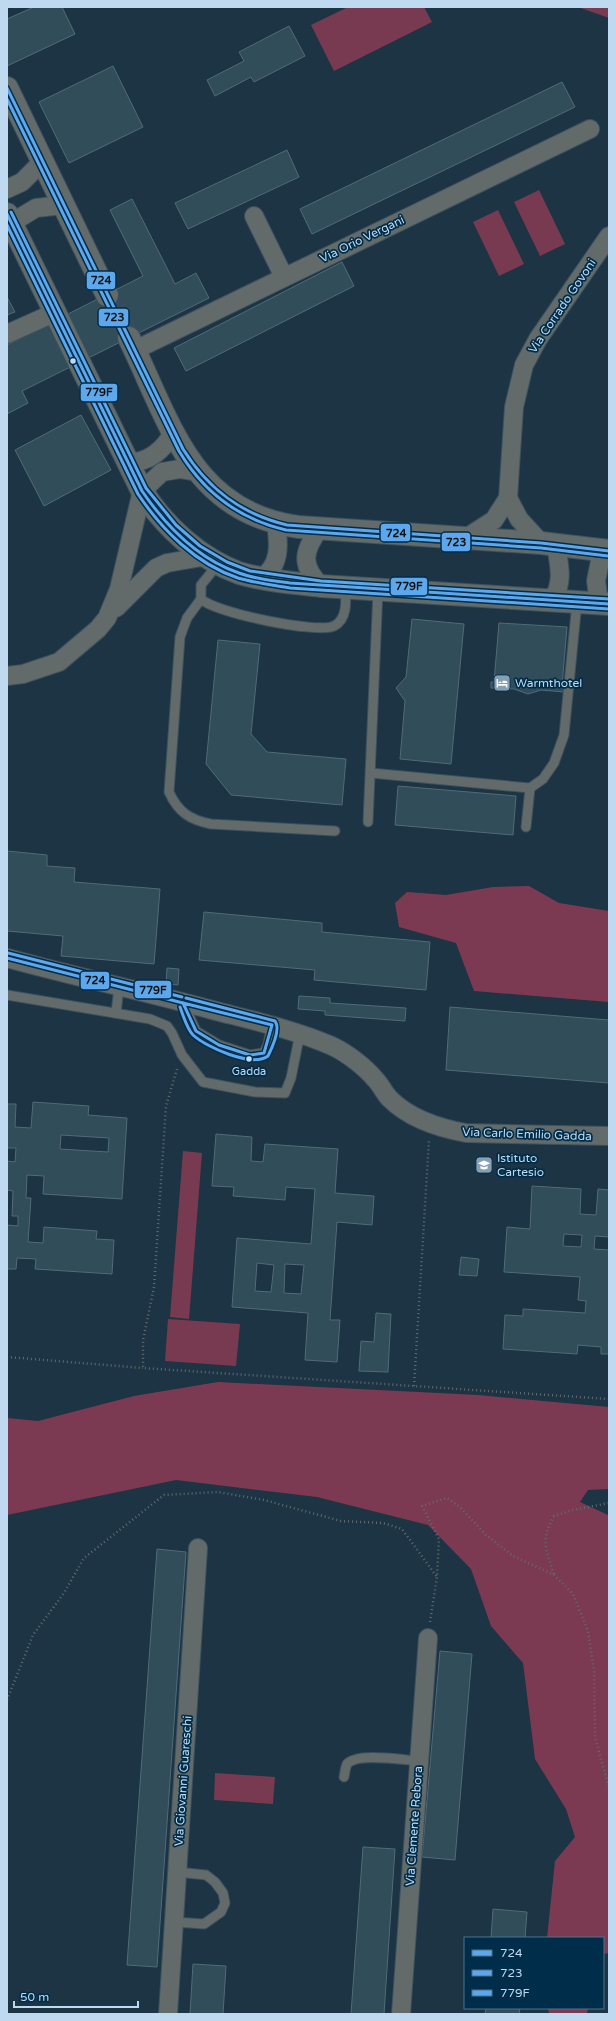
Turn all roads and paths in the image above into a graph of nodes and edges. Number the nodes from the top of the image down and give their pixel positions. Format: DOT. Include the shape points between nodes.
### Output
graph roads {
  1 [pos="7,88"];
  2 [pos="590,129"];
  3 [pos="42,162"];
  4 [pos="7,188"];
  5 [pos="63,204"];
  6 [pos="254,216"];
  7 [pos="9,219"];
  8 [pos="609,236"];
  9 [pos="284,277"];
  10 [pos="107,295"];
  11 [pos="56,312"];
  12 [pos="7,334"];
  13 [pos="132,344"];
  14 [pos="174,432"];
  15 [pos="128,463"];
  16 [pos="198,472"];
  17 [pos="142,491"];
  18 [pos="508,498"];
  19 [pos="276,523"];
  20 [pos="320,528"];
  21 [pos="466,538"];
  22 [pos="548,544"];
  23 [pos="606,551"];
  24 [pos="213,560"];
  25 [pos="261,578"];
  26 [pos="321,586"];
  27 [pos="345,587"];
  28 [pos="378,590"];
  29 [pos="201,599"];
  30 [pos="553,599"];
  31 [pos="577,601"];
  32 [pos="604,603"];
  33 [pos="107,618"];
  34 [pos="7,676"];
  35 [pos="371,773"];
  36 [pos="530,788"];
  37 [pos="368,822"];
  38 [pos="526,827"];
  39 [pos="335,831"];
  40 [pos="7,958"];
  41 [pos="119,987"];
  42 [pos="7,995"];
  43 [pos="183,1002"];
  44 [pos="116,1013"];
  45 [pos="272,1025"];
  46 [pos="300,1033"];
  47 [pos="182,1055"];
  48 [pos="430,1124"];
  49 [pos="609,1136"];
  50 [pos="7,1357"];
  51 [pos="143,1368"];
  52 [pos="414,1386"];
  53 [pos="608,1399"];
  54 [pos="609,1404"];
  55 [pos="609,1503"];
  56 [pos="198,1548"];
  57 [pos="554,1575"];
  58 [pos="428,1638"];
  59 [pos="419,1762"];
  60 [pos="344,1777"];
  61 [pos="609,1787"];
  62 [pos="177,1872"];
  63 [pos="174,1922"];
  64 [pos="168,2014"];
  65 [pos="401,2014"];
  1 -- 3 [label="street"];
  2 -- 9 [label="street, Via Orio Vergani"];
  3 -- 4 [label="street" via="22,182"];
  3 -- 5 [label="street"];
  5 -- 7 [label="street" via="36,208"];
  5 -- 10 [label="street"];
  6 -- 9 [label="street"];
  7 -- 11 [label="street"];
  8 -- 18 [label="street, Via Corrado Govoni" via="538,339 524,365 514,408"];
  9 -- 13 [label="street, Via Orio Vergani"];
  11 -- 12 [label="street"];
  11 -- 15 [label="street"];
  13 -- 14 [label="street"];
  14 -- 15 [label="street" via="166,445 150,458 139,463"];
  14 -- 16 [label="street"];
  15 -- 17 [label="street"];
  16 -- 17 [label="street" via="180,469 162,472"];
  16 -- 19 [label="street" via="210,486 235,505 248,513"];
  17 -- 24 [label="street" via="184,540"];
  17 -- 33 [label="street" via="122,580"];
  18 -- 21 [label="street, Via Corrado Govoni" via="494,520"];
  18 -- 22 [label="street, Via Corrado Govoni" via="518,519"];
  19 -- 20 [label="street"];
  19 -- 25 [label="street" via="278,556 273,568"];
  20 -- 21 [label="street"];
  20 -- 26 [label="street" via="309,544 306,558 310,573"];
  21 -- 22 [label="street"];
  22 -- 23 [label="street"];
  22 -- 30 [label="street" via="560,579"];
  23 -- 32 [label="street" via="596,581"];
  24 -- 25 [label="street" via="234,571"];
  24 -- 29 [label="lane" via="202,585"];
  24 -- 33 [label="street" via="167,563 156,568"];
  25 -- 26 [label="street"];
  26 -- 27 [label="street"];
  27 -- 28 [label="street"];
  27 -- 29 [label="lane" via="345,609 340,621 333,627 311,627 251,618"];
  28 -- 30 [label="street"];
  28 -- 35 [label="lane"];
  29 -- 39 [label="lane" via="187,618 179,647 169,792 174,804 187,817 205,823"];
  30 -- 31 [label="street"];
  31 -- 32 [label="street"];
  31 -- 36 [label="lane" via="564,735 554,763 543,779"];
  33 -- 34 [label="street" via="98,629 59,662 24,674"];
  35 -- 36 [label="lane"];
  35 -- 37 [label="lane"];
  36 -- 38 [label="lane"];
  40 -- 41 [label="street, Via Carlo Emilio Gadda"];
  41 -- 43 [label="street, Via Carlo Emilio Gadda"];
  41 -- 44 [label="lane"];
  42 -- 44 [label="lane"];
  43 -- 45 [label="street, Via Carlo Emilio Gadda"];
  43 -- 45 [label="lane" via="196,1031 219,1045 250,1055 264,1053"];
  44 -- 47 [label="lane" via="150,1019 167,1026"];
  45 -- 46 [label="street, Via Carlo Emilio Gadda"];
  46 -- 47 [label="lane" via="292,1078 285,1094 255,1092 203,1082"];
  46 -- 48 [label="street, Via Carlo Emilio Gadda" via="334,1047 354,1061 375,1079 390,1098"];
  47 -- 51 [label="path" via="166,1106 154,1287 143,1340"];
  48 -- 49 [label="street, Via Carlo Emilio Gadda" via="466,1133"];
  48 -- 52 [label="path"];
  50 -- 51 [label="path"];
  51 -- 52 [label="path"];
  52 -- 53 [label="path"];
  53 -- 54 [label="path"];
  55 -- 57 [label="path" via="554,1516 546,1530 545,1546"];
  56 -- 62 [label="street, Via Giovanni Guareschi"];
  57 -- 58 [label="path" via="513,1556 486,1535 460,1507 447,1498 422,1506 438,1540"];
  57 -- 61 [label="path" via="573,1594 588,1631 594,1670 595,1738"];
  58 -- 59 [label="street, Via Clemente Rebora"];
  59 -- 60 [label="lane" via="363,1758 352,1760"];
  59 -- 65 [label="street, Via Clemente Rebora"];
  62 -- 63 [label="street, Via Giovanni Guareschi"];
  62 -- 63 [label="lane" via="206,1875 223,1893 225,1903 221,1912 204,1924"];
  63 -- 64 [label="street, Via Giovanni Guareschi"];
}
